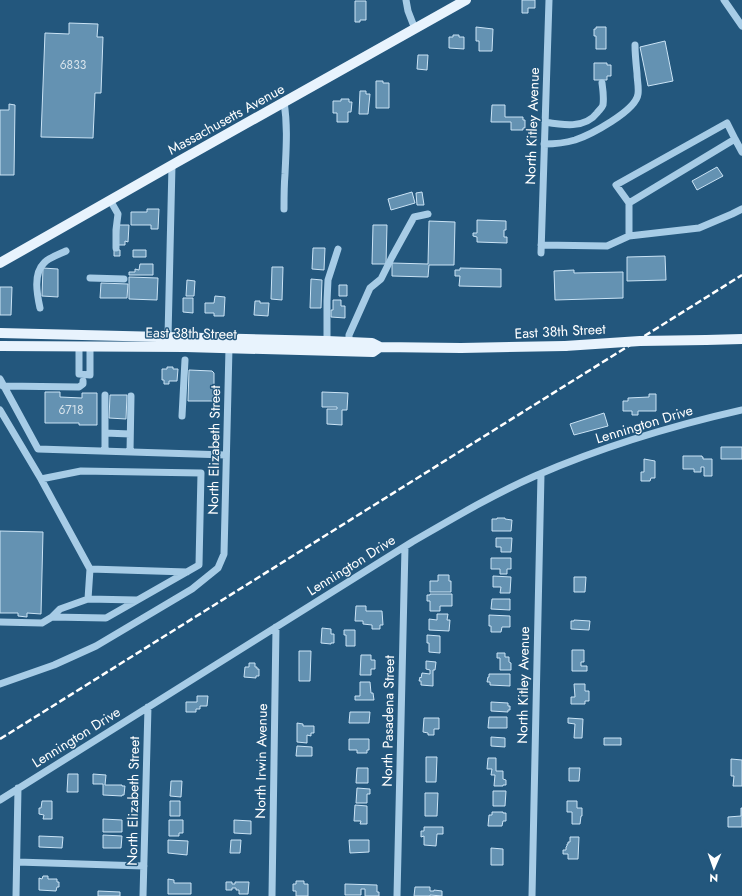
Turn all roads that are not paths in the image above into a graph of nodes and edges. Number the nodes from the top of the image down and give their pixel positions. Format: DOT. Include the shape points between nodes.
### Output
graph roads {
  1 [pos="406,0"];
  2 [pos="466,0"];
  3 [pos="549,0"];
  4 [pos="724,0"];
  5 [pos="742,26"];
  6 [pos="415,29"];
  7 [pos="635,45"];
  8 [pos="602,83"];
  9 [pos="284,102"];
  10 [pos="545,122"];
  11 [pos="735,140"];
  12 [pos="544,144"];
  13 [pos="742,152"];
  14 [pos="172,165"];
  15 [pos="110,200"];
  16 [pos="629,203"];
  17 [pos="284,209"];
  18 [pos="742,209"];
  19 [pos="428,214"];
  20 [pos="629,236"];
  21 [pos="541,245"];
  22 [pos="116,248"];
  23 [pos="338,249"];
  24 [pos="66,251"];
  25 [pos="541,253"];
  26 [pos="0,263"];
  27 [pos="90,278"];
  28 [pos="124,279"];
  29 [pos="40,308"];
  30 [pos="0,333"];
  31 [pos="168,337"];
  32 [pos="742,338"];
  33 [pos="327,341"];
  34 [pos="349,342"];
  35 [pos="0,346"];
  36 [pos="79,346"];
  37 [pos="90,346"];
  38 [pos="380,347"];
  39 [pos="229,348"];
  40 [pos="185,360"];
  41 [pos="79,374"];
  42 [pos="90,375"];
  43 [pos="83,381"];
  44 [pos="2,383"];
  45 [pos="105,396"];
  46 [pos="131,396"];
  47 [pos="0,410"];
  48 [pos="742,410"];
  49 [pos="182,416"];
  50 [pos="105,433"];
  51 [pos="130,434"];
  52 [pos="105,451"];
  53 [pos="130,452"];
  54 [pos="226,455"];
  55 [pos="541,474"];
  56 [pos="41,479"];
  57 [pos="405,547"];
  58 [pos="90,569"];
  59 [pos="187,572"];
  60 [pos="88,599"];
  61 [pos="138,600"];
  62 [pos="52,617"];
  63 [pos="0,622"];
  64 [pos="276,627"];
  65 [pos="0,684"];
  66 [pos="148,707"];
  67 [pos="18,788"];
  68 [pos="0,800"];
  69 [pos="17,862"];
  70 [pos="144,866"];
  71 [pos="16,896"];
  72 [pos="143,896"];
  73 [pos="272,896"];
  74 [pos="397,896"];
  75 [pos="532,896"];
  1 -- 6 [label="street"];
  2 -- 6 [label="main road, Massachusetts Avenue"];
  3 -- 10 [label="street, North Kitley Avenue"];
  4 -- 5 [label="street"];
  6 -- 9 [label="main road, Massachusetts Avenue"];
  7 -- 12 [label="street" via="638,96 633,104 607,124 575,140"];
  8 -- 10 [label="street" via="602,106 594,117 574,125"];
  9 -- 14 [label="main road, Massachusetts Avenue"];
  9 -- 17 [label="street" via="287,117"];
  10 -- 12 [label="street, North Kitley Avenue"];
  11 -- 13 [label="street"];
  11 -- 16 [label="street"];
  11 -- 16 [label="street" via="727,123 616,185"];
  12 -- 21 [label="street, North Kitley Avenue"];
  14 -- 15 [label="main road, Massachusetts Avenue"];
  14 -- 31 [label="street"];
  15 -- 22 [label="street" via="118,214"];
  15 -- 26 [label="main road, Massachusetts Avenue"];
  16 -- 20 [label="street"];
  18 -- 20 [label="street" via="699,228"];
  19 -- 34 [label="street" via="414,217 381,280 370,288 349,335"];
  20 -- 21 [label="street" via="607,246"];
  21 -- 25 [label="street, North Kitley Avenue"];
  23 -- 33 [label="street" via="328,280"];
  24 -- 29 [label="street" via="44,262 38,272 36,289"];
  27 -- 28 [label="street"];
  30 -- 31 [label="main road, East 38th Street"];
  31 -- 33 [label="main road, East 38th Street"];
  32 -- 38 [label="main road, East 38th Street, bridge" via="565,346"];
  33 -- 34 [label="main road, East 38th Street"];
  34 -- 38 [label="main road, East 38th Street" via="372,343"];
  35 -- 36 [label="main road, East 38th Street"];
  36 -- 37 [label="main road, East 38th Street"];
  36 -- 41 [label="street"];
  37 -- 39 [label="main road, East 38th Street"];
  37 -- 42 [label="street"];
  38 -- 39 [label="main road, East 38th Street" via="373,352"];
  39 -- 54 [label="street, North Elizabeth Street"];
  40 -- 49 [label="street"];
  41 -- 42 [label="street"];
  41 -- 43 [label="street"];
  42 -- 43 [label="street"];
  43 -- 44 [label="street" via="79,387"];
  44 -- 52 [label="street" via="38,449"];
  45 -- 50 [label="street"];
  46 -- 51 [label="street"];
  47 -- 56 [label="street"];
  48 -- 55 [label="street, Lennington Drive" via="647,435"];
  50 -- 51 [label="street"];
  50 -- 52 [label="street"];
  51 -- 53 [label="street"];
  52 -- 53 [label="street"];
  53 -- 54 [label="street"];
  54 -- 65 [label="street, North Elizabeth Street" via="224,554 218,568 192,589 96,646 54,665"];
  55 -- 57 [label="street, Lennington Drive" via="470,508"];
  55 -- 75 [label="street, North Kitley Avenue"];
  56 -- 58 [label="street"];
  56 -- 59 [label="street" via="81,471 201,473 199,565"];
  57 -- 64 [label="street, Lennington Drive"];
  57 -- 74 [label="street, North Pasadena Street"];
  58 -- 59 [label="street"];
  58 -- 60 [label="street"];
  59 -- 61 [label="street"];
  60 -- 61 [label="street"];
  60 -- 62 [label="street" via="60,609"];
  61 -- 62 [label="street" via="106,618"];
  62 -- 63 [label="street" via="42,623"];
  64 -- 66 [label="street, Lennington Drive"];
  64 -- 73 [label="street, North Irwin Avenue"];
  66 -- 67 [label="street, Lennington Drive"];
  66 -- 70 [label="street, North Elizabeth Street"];
  67 -- 68 [label="street, Lennington Drive"];
  67 -- 69 [label="street"];
  69 -- 70 [label="street"];
  69 -- 71 [label="street"];
  70 -- 72 [label="street, North Elizabeth Street"];
}
